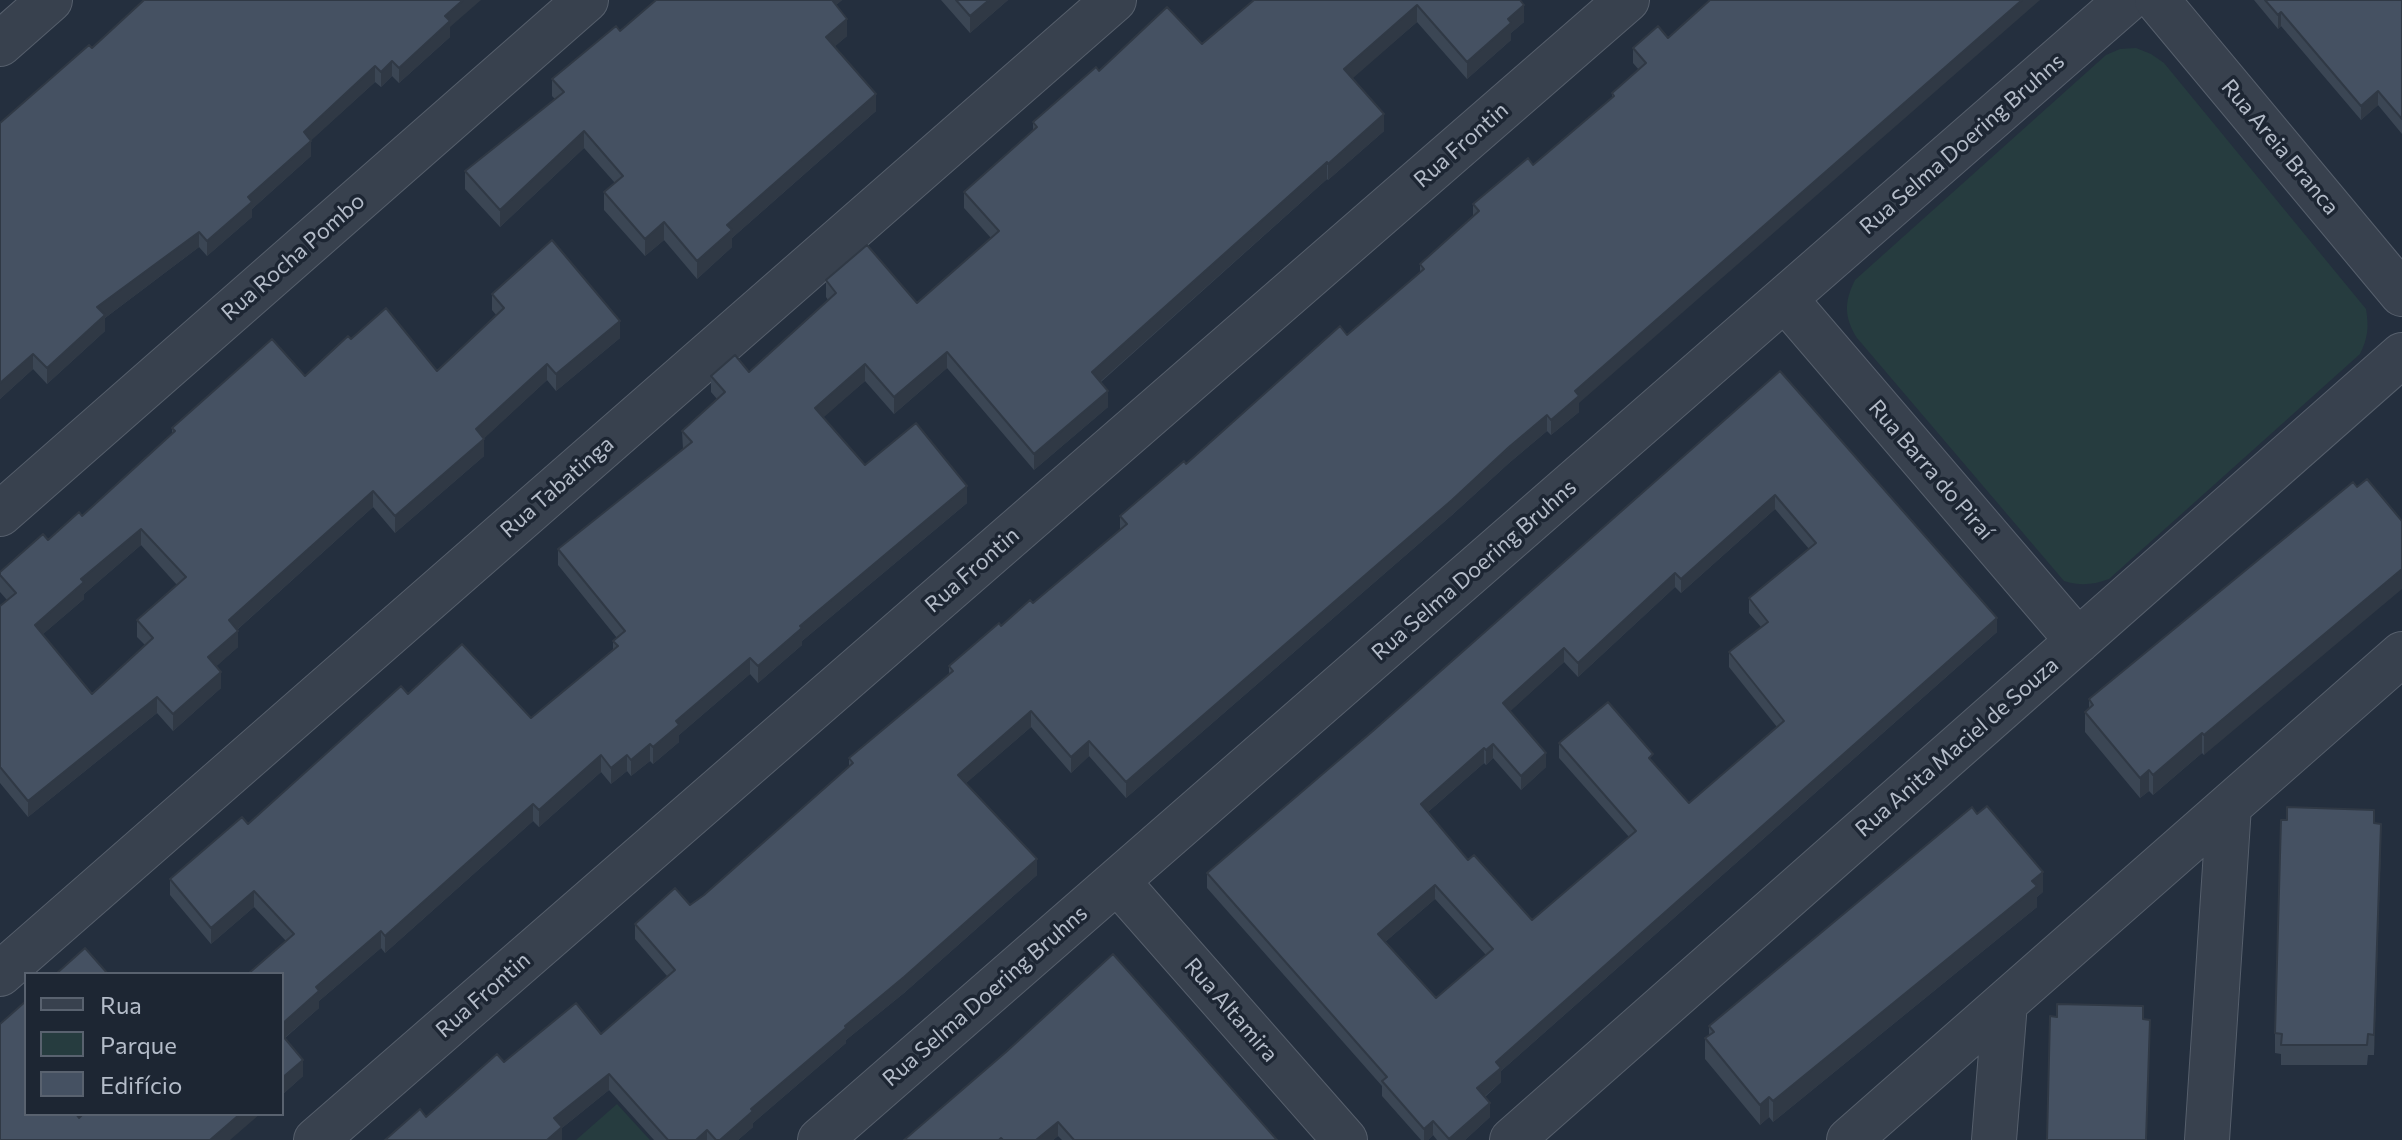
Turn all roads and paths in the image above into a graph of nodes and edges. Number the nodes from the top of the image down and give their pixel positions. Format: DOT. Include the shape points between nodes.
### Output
graph roads {
  1 [pos="50,0"];
  2 [pos="586,0"];
  3 [pos="1114,0"];
  4 [pos="1627,0"];
  5 [pos="2127,0"];
  6 [pos="2157,0"];
  7 [pos="0,44"];
  8 [pos="2402,294"];
  9 [pos="1785,299"];
  10 [pos="2402,355"];
  11 [pos="0,514"];
  12 [pos="2078,641"];
  13 [pos="2402,654"];
  14 [pos="2229,806"];
  15 [pos="1117,881"];
  16 [pos="0,974"];
  17 [pos="2005,1003"];
  18 [pos="316,1140"];
  19 [pos="820,1140"];
  20 [pos="1345,1140"];
  21 [pos="1512,1140"];
  22 [pos="1849,1140"];
  23 [pos="1994,1140"];
  24 [pos="2207,1140"];
  1 -- 7 [label="street"];
  2 -- 11 [label="street, Rua Rocha Pombo"];
  3 -- 16 [label="street, Rua Tabatinga"];
  4 -- 18 [label="street, Rua Frontin"];
  5 -- 9 [label="street, Rua Selma Doering Bruhns"];
  6 -- 8 [label="street, Rua Areia Branca"];
  9 -- 12 [label="street, Rua Barra do Piraí"];
  9 -- 15 [label="street, Rua Selma Doering Bruhns"];
  10 -- 12 [label="street, Rua Anita Maciel de Souza"];
  12 -- 21 [label="street, Rua Anita Maciel de Souza"];
  13 -- 14 [label="street"];
  14 -- 17 [label="street"];
  14 -- 24 [label="street"];
  15 -- 19 [label="street, Rua Selma Doering Bruhns"];
  15 -- 20 [label="street, Rua Altamira"];
  17 -- 22 [label="street"];
  17 -- 23 [label="street"];
}
